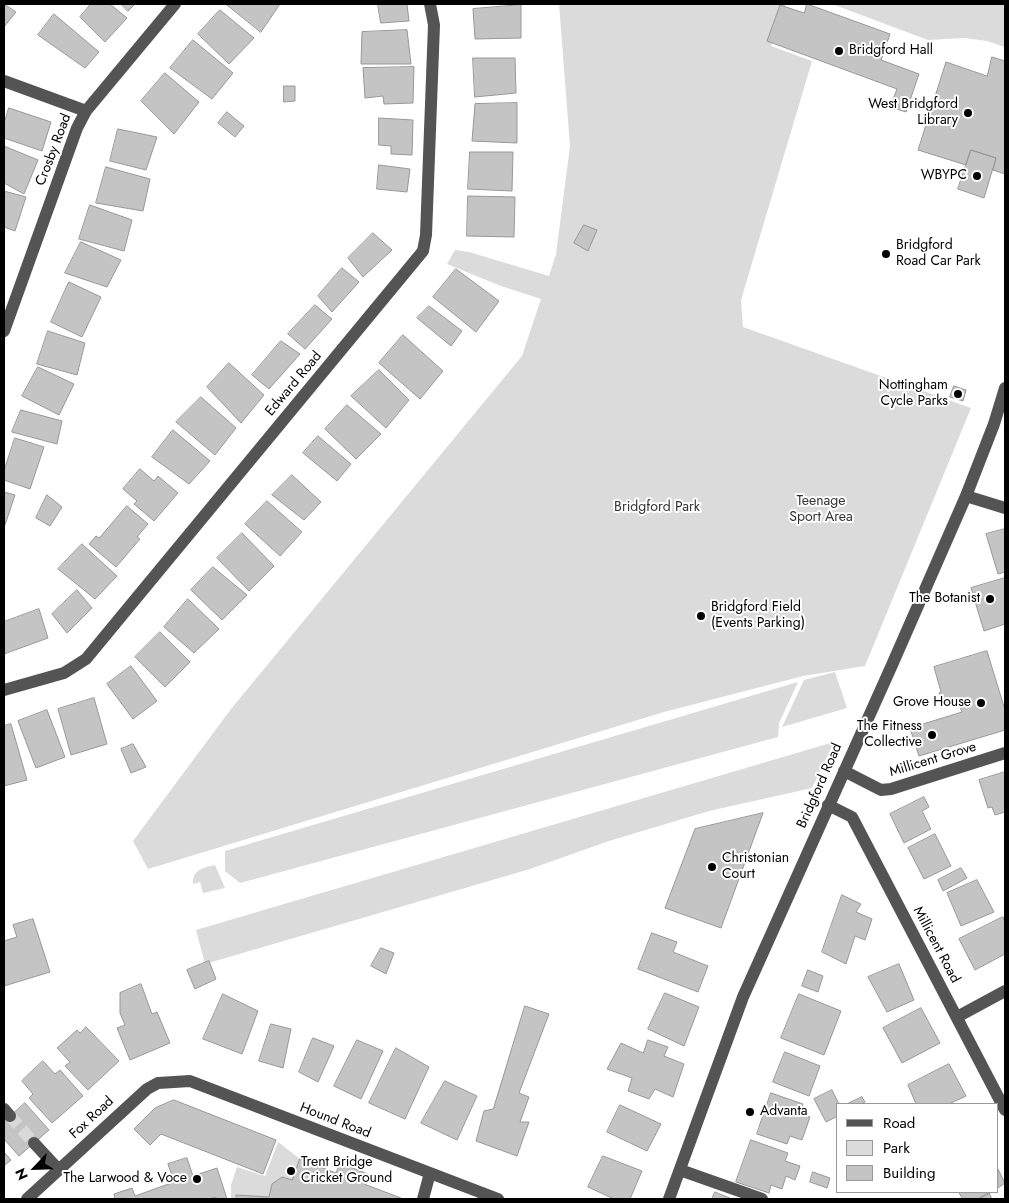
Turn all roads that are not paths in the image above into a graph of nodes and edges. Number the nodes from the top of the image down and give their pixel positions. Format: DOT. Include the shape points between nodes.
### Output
graph roads {
  1 [pos="175,4"];
  2 [pos="430,4"];
  3 [pos="4,81"];
  4 [pos="86,111"];
  5 [pos="4,331"];
  6 [pos="1005,388"];
  7 [pos="966,496"];
  8 [pos="1005,508"];
  9 [pos="4,690"];
  10 [pos="1005,753"];
  11 [pos="844,771"];
  12 [pos="828,805"];
  13 [pos="1005,991"];
  14 [pos="956,1017"];
  15 [pos="158,1083"];
  16 [pos="1005,1110"];
  17 [pos="34,1143"];
  18 [pos="59,1170"];
  19 [pos="680,1170"];
  20 [pos="430,1173"];
  21 [pos="27,1199"];
  22 [pos="423,1199"];
  23 [pos="498,1199"];
  24 [pos="669,1199"];
  25 [pos="762,1199"];
  1 -- 4 [label="street, Crosby Road"];
  2 -- 9 [label="street, Edward Road" via="434,25 423,251 86,659 64,673"];
  3 -- 4 [label="street"];
  4 -- 5 [label="street, Crosby Road"];
  6 -- 7 [label="street, Bridgford Road"];
  7 -- 8 [label="street"];
  7 -- 11 [label="street, Bridgford Road"];
  10 -- 11 [label="street, Millicent Grove" via="892,789 881,790"];
  11 -- 12 [label="street, Bridgford Road"];
  12 -- 14 [label="street, Millicent Road" via="852,817"];
  12 -- 19 [label="street, Bridgford Road" via="743,997"];
  13 -- 14 [label="street"];
  14 -- 16 [label="street, Millicent Road"];
  15 -- 18 [label="street, Fox Road" via="134,1100"];
  15 -- 20 [label="street, Hound Road" via="190,1082"];
  17 -- 18 [label="street"];
  18 -- 21 [label="street, Fox Road"];
  19 -- 24 [label="street, Bridgford Road"];
  19 -- 25 [label="street"];
  20 -- 22 [label="street"];
  20 -- 23 [label="street, Hound Road"];
}
